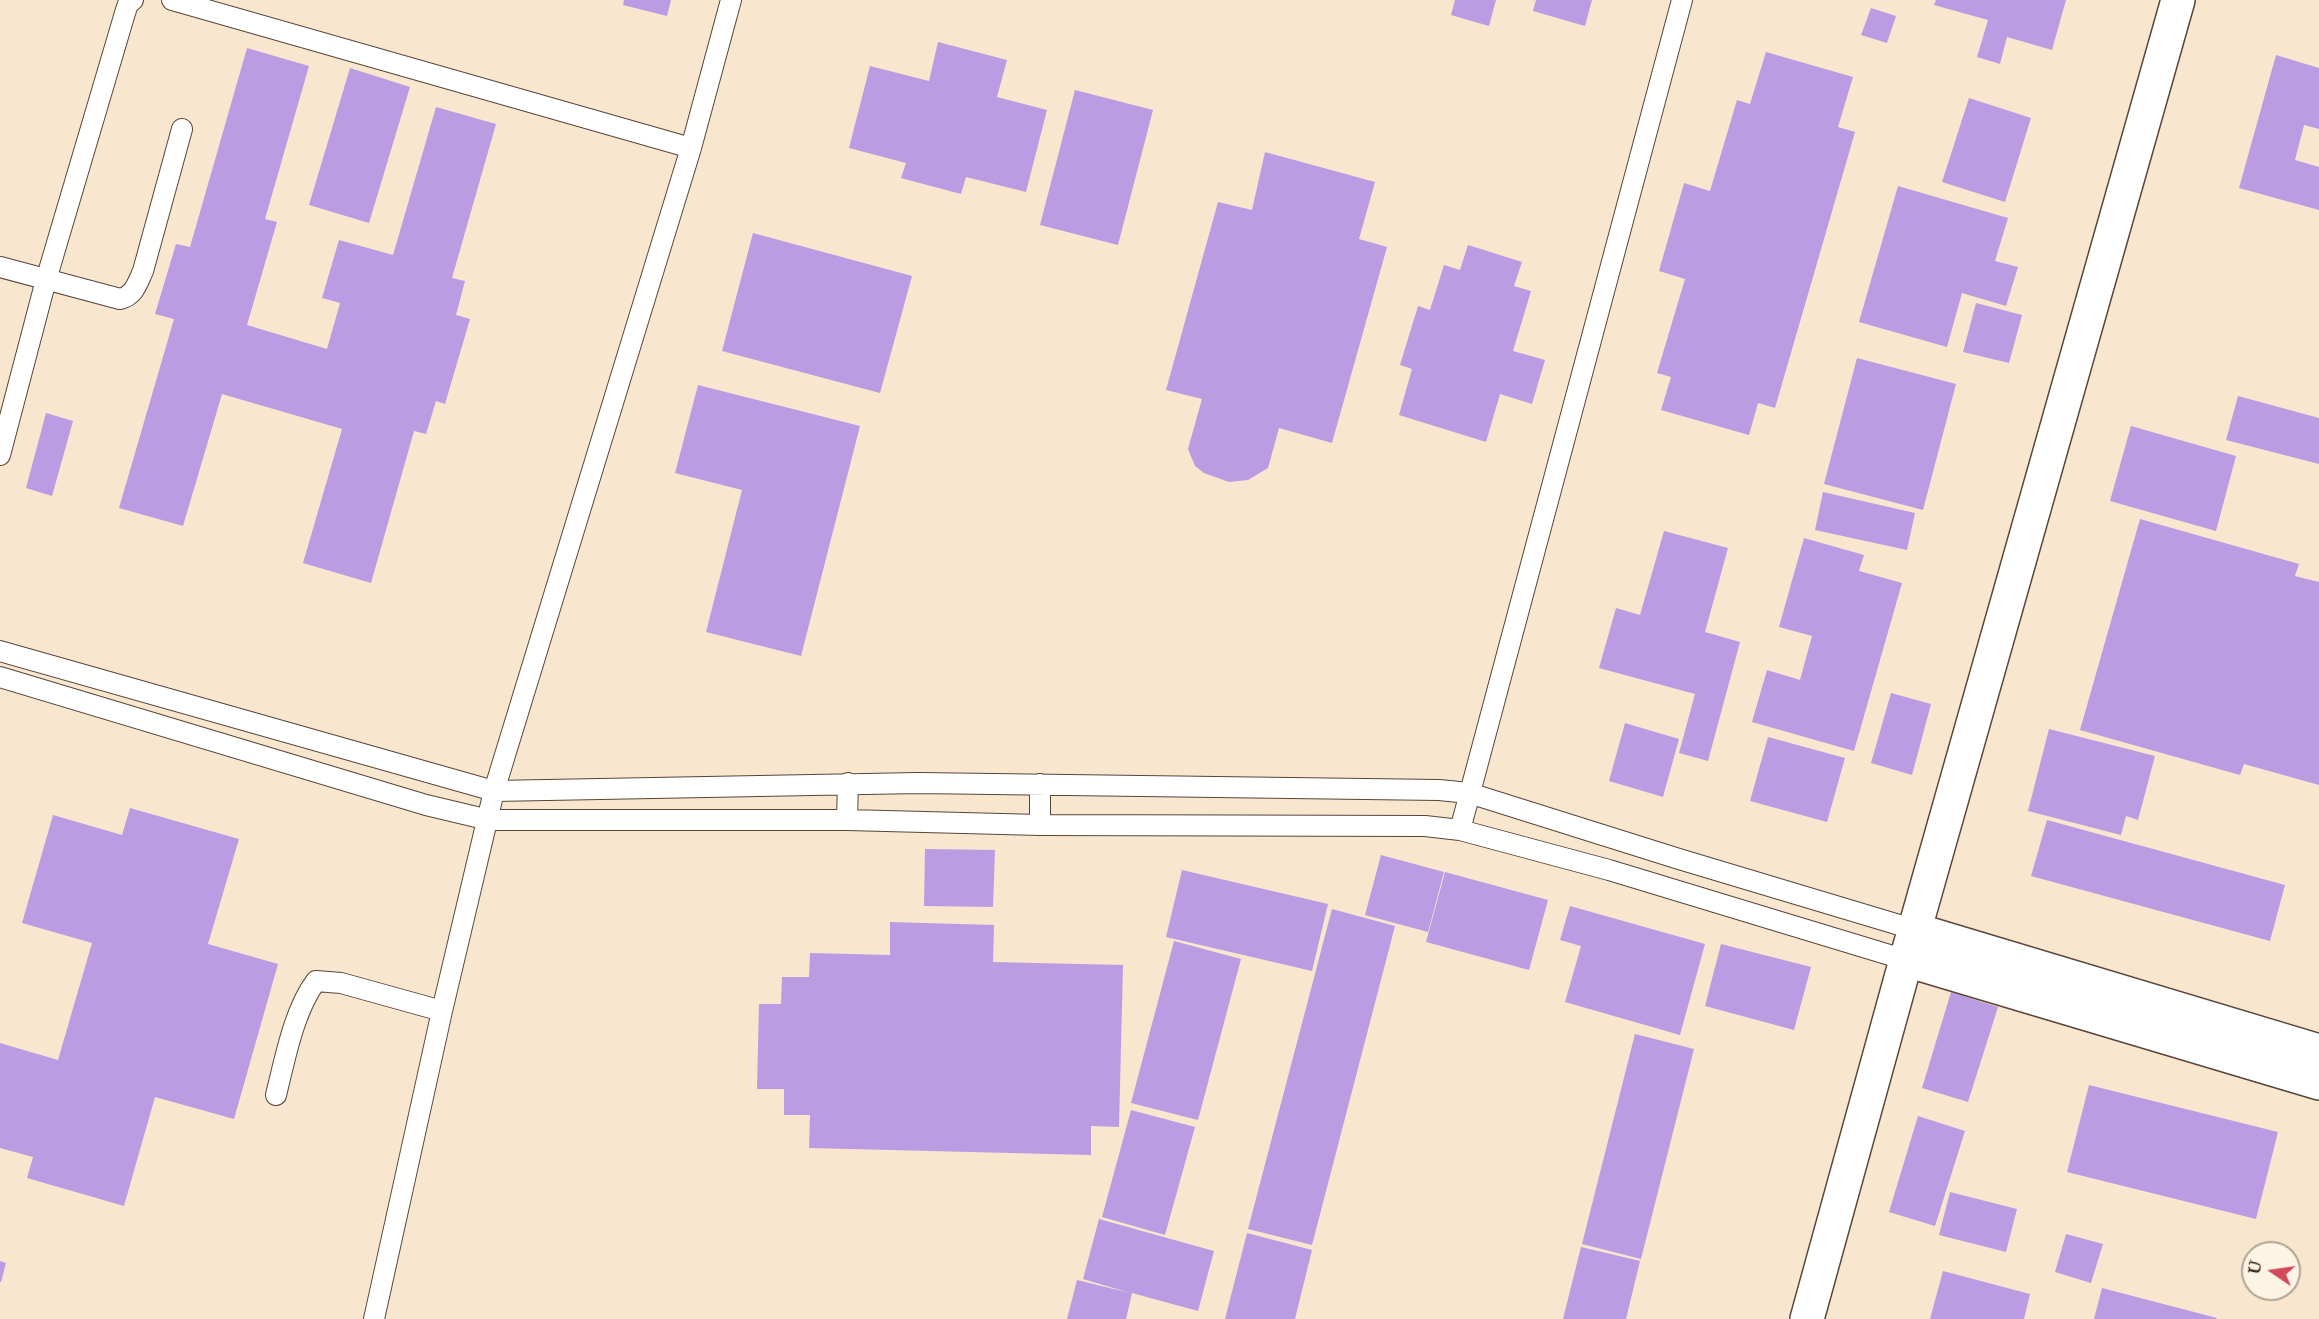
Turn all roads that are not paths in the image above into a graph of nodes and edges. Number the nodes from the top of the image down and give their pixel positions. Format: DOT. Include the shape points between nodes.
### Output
graph roads {
  1 [pos="133,0"];
  2 [pos="172,0"];
  3 [pos="731,0"];
  4 [pos="1682,0"];
  5 [pos="2178,0"];
  6 [pos="182,129"];
  7 [pos="691,148"];
  8 [pos="0,267"];
  9 [pos="46,280"];
  10 [pos="0,455"];
  11 [pos="0,651"];
  12 [pos="0,677"];
  13 [pos="848,783"];
  14 [pos="1040,784"];
  15 [pos="494,791"];
  16 [pos="1469,793"];
  17 [pos="489,820"];
  18 [pos="847,820"];
  19 [pos="1040,825"];
  20 [pos="1460,830"];
  21 [pos="1678,859"];
  22 [pos="1669,887"];
  23 [pos="1916,930"];
  24 [pos="1906,960"];
  25 [pos="442,1011"];
  26 [pos="2319,1051"];
  27 [pos="2319,1083"];
  28 [pos="276,1095"];
  29 [pos="374,1319"];
  30 [pos="1807,1319"];
  1 -- 9 [label="lane" via="124,13"];
  2 -- 7 [label="lane"];
  3 -- 7 [label="lane"];
  4 -- 16 [label="lane"];
  5 -- 23 [label="street"];
  6 -- 9 [label="lane" via="143,272 133,293 120,299"];
  7 -- 15 [label="lane"];
  8 -- 9 [label="lane"];
  9 -- 10 [label="lane"];
  11 -- 15 [label="lane"];
  12 -- 17 [label="lane" via="415,802"];
  13 -- 14 [label="lane"];
  13 -- 15 [label="lane"];
  13 -- 18 [label="lane"];
  14 -- 16 [label="lane"];
  14 -- 19 [label="lane"];
  15 -- 17 [label="lane"];
  16 -- 20 [label="lane"];
  16 -- 21 [label="lane"];
  17 -- 18 [label="lane"];
  17 -- 25 [label="lane"];
  18 -- 19 [label="lane"];
  19 -- 20 [label="lane" via="1425,826"];
  20 -- 22 [label="lane"];
  21 -- 22 [label="lane"];
  21 -- 23 [label="lane"];
  22 -- 24 [label="lane"];
  23 -- 24 [label="street"];
  23 -- 26 [label="street"];
  24 -- 27 [label="street"];
  24 -- 30 [label="street"];
  25 -- 28 [label="lane" via="340,983 316,981 307,993"];
  25 -- 29 [label="lane"];
}
